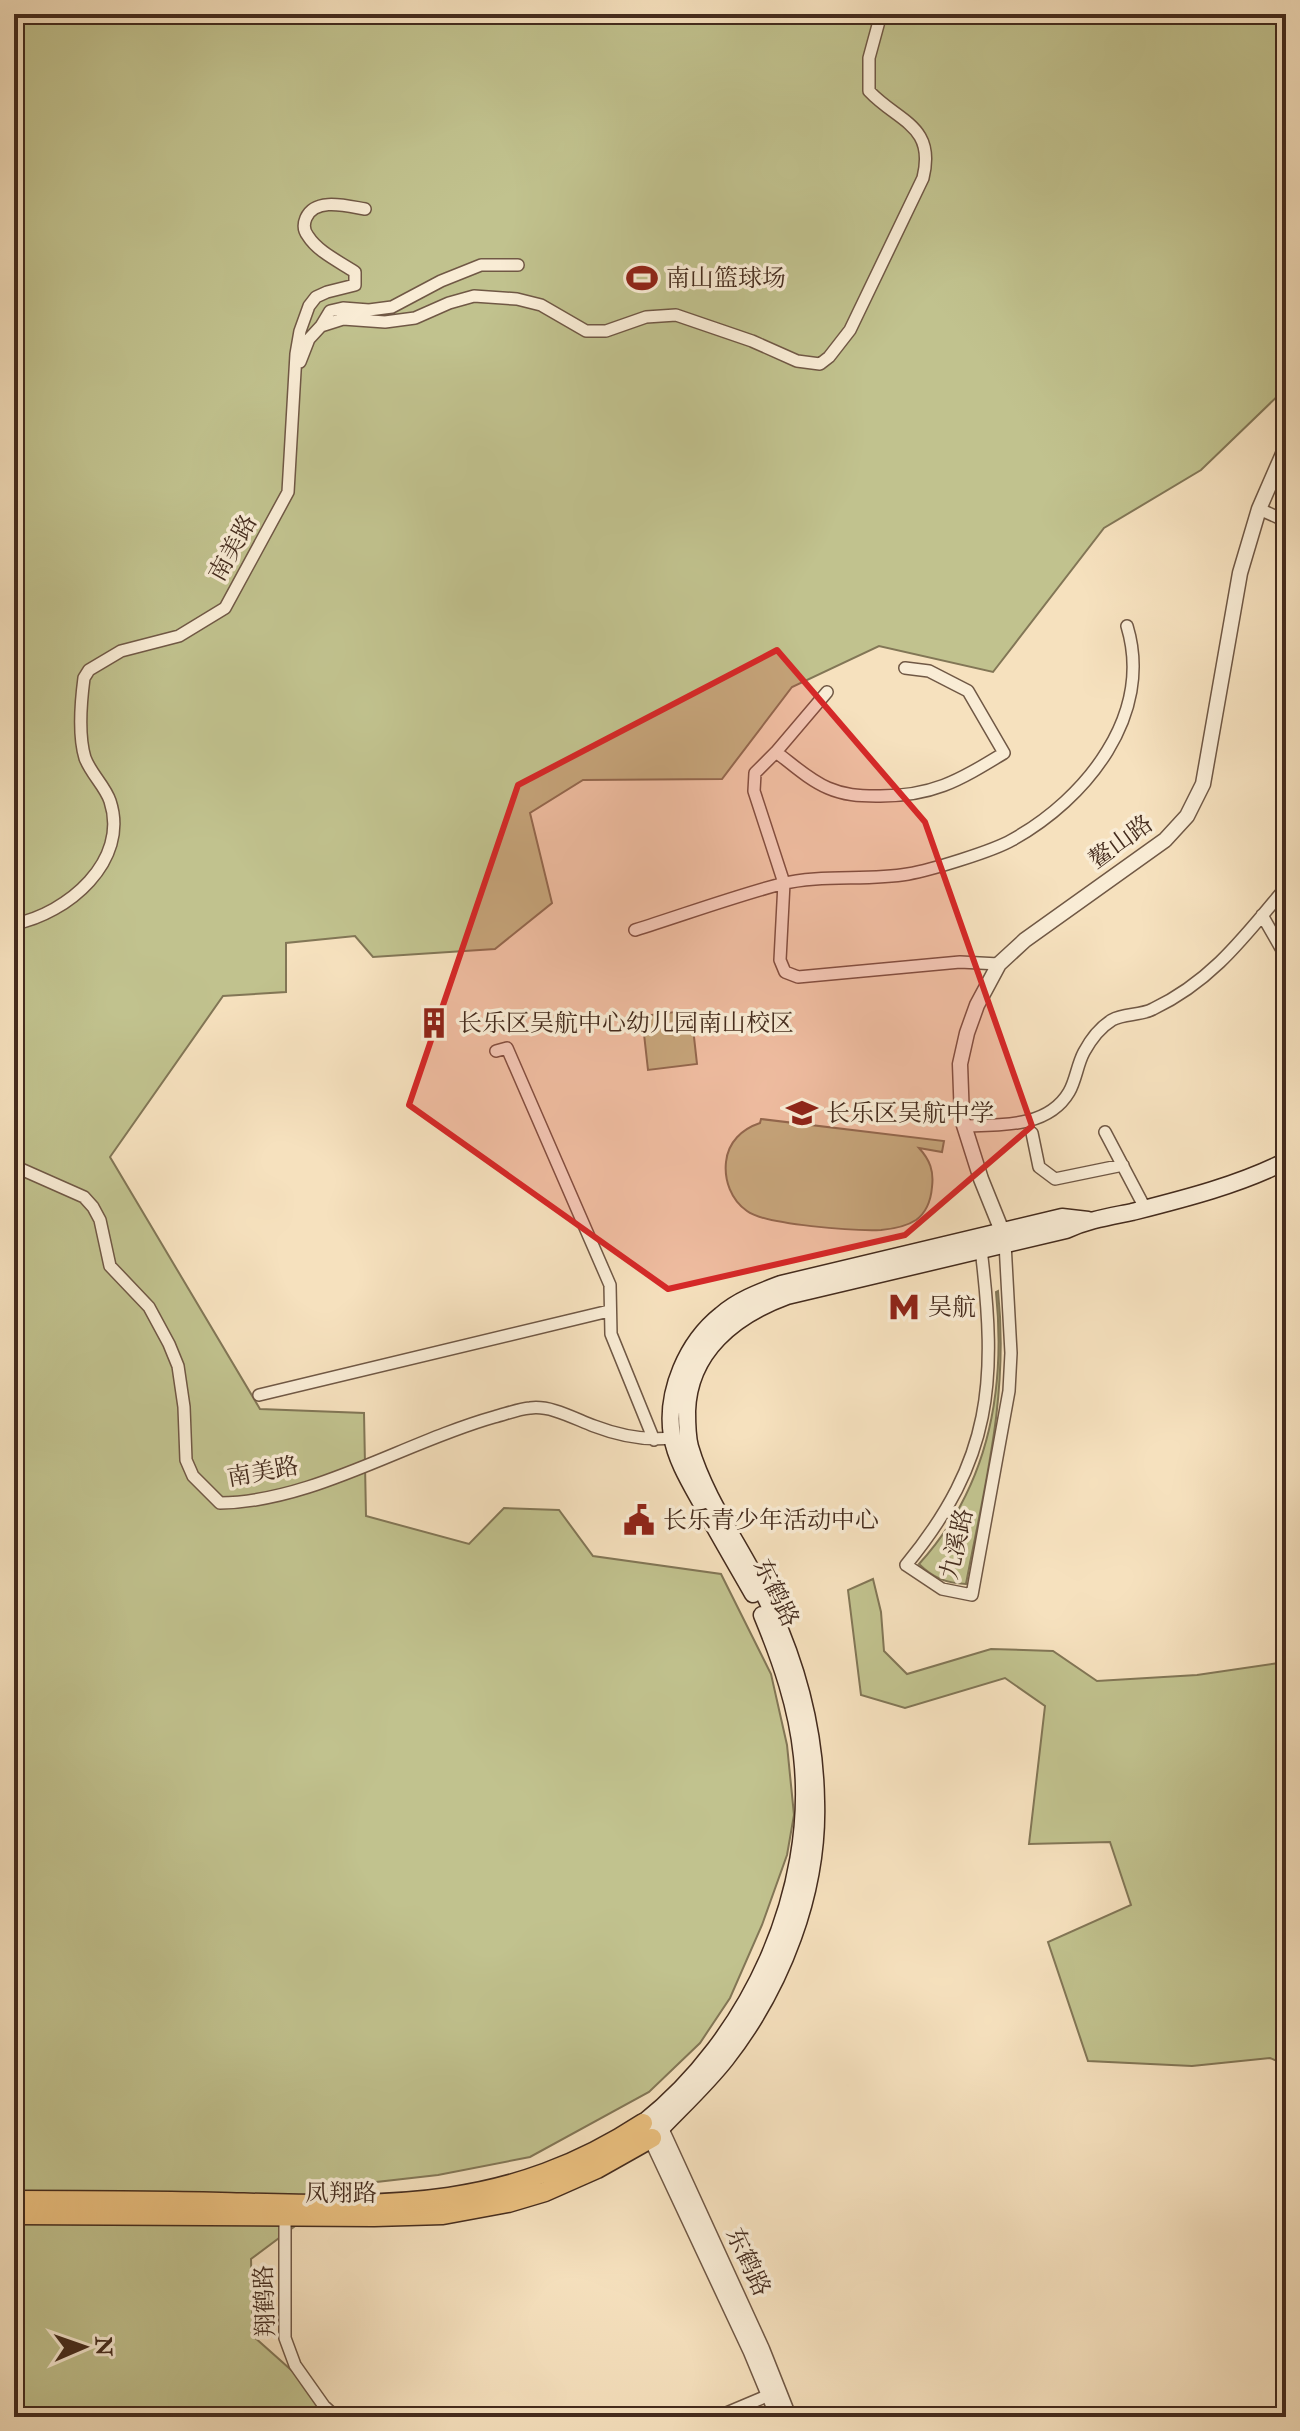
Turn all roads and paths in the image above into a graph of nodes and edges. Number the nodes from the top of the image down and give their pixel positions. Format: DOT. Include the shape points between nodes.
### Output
graph roads {
  1 [pos="881,14"];
  2 [pos="365,209"];
  3 [pos="518,265"];
  4 [pos="321,326"];
  5 [pos="296,372"];
  6 [pos="1286,447"];
  7 [pos="1259,509"];
  8 [pos="1286,521"];
  9 [pos="1127,626"];
  10 [pos="905,668"];
  11 [pos="827,692"];
  12 [pos="776,752"];
  13 [pos="784,883"];
  14 [pos="1286,887"];
  15 [pos="1262,915"];
  16 [pos="14,924"];
  17 [pos="635,930"];
  18 [pos="1286,957"];
  19 [pos="999,964"];
  20 [pos="496,1051"];
  21 [pos="964,1126"];
  22 [pos="1105,1132"];
  23 [pos="1032,1133"];
  24 [pos="1286,1161"];
  25 [pos="1123,1165"];
  26 [pos="14,1166"];
  27 [pos="1145,1208"];
  28 [pos="1004,1237"];
  29 [pos="981,1249"];
  30 [pos="609,1311"];
  31 [pos="259,1395"];
  32 [pos="672,1438"];
  33 [pos="654,1440"];
  34 [pos="652,2126"];
  35 [pos="14,2200"];
  36 [pos="14,2215"];
  37 [pos="285,2216"];
  38 [pos="774,2394"];
  39 [pos="336,2417"];
  40 [pos="717,2417"];
  41 [pos="778,2417"];
  42 [pos="789,2417"];
  1 -- 4 [label="street" via="869,58 869,91 919,134 927,161 850,330 820,364 797,361 676,315 586,331 541,305 498,296 474,296 400,321 343,319"];
  2 -- 5 [label="street, 南美路" via="337,204 315,207 306,215 304,226 315,245 355,272 357,279 355,285 316,297 309,306"];
  3 -- 4 [label="street" via="481,265 392,307 330,311"];
  4 -- 5 [label="street" via="309,339"];
  5 -- 16 [label="street, 南美路" via="288,492 225,608 179,636 121,651 84,678 85,759 113,814 114,831 102,867 70,897"];
  6 -- 7 [label="street, 鳌山路"];
  7 -- 8 [label="street"];
  7 -- 19 [label="street, 鳌山路" via="1240,573 1203,784 1187,816 1165,840"];
  9 -- 13 [label="street" via="1131,687 1120,732 1098,767 1051,814 1010,842 909,874"];
  10 -- 12 [label="street" via="929,671 968,691 1004,753 935,791 851,796 825,787"];
  11 -- 12 [label="street"];
  12 -- 13 [label="street" via="755,773 754,791"];
  13 -- 17 [label="street"];
  13 -- 19 [label="street" via="780,960 785,972 798,977 960,962"];
  14 -- 15 [label="street"];
  15 -- 18 [label="street"];
  15 -- 21 [label="street" via="1200,982 1150,1011 1113,1019 1094,1035 1069,1092 1053,1110 1029,1121"];
  19 -- 21 [label="street, 鳌山路" via="977,1005 960,1064"];
  20 -- 30 [label="street" via="507,1048 585,1227 610,1285"];
  21 -- 28 [label="street, 鳌山路"];
  22 -- 25 [label="street"];
  23 -- 25 [label="street" via="1039,1167 1055,1179"];
  24 -- 27 [label="main road, 东鹤路" via="1239,1181"];
  25 -- 27 [label="street"];
  26 -- 33 [label="street, 南美路" via="84,1197 93,1207 110,1266 149,1307 169,1344 182,1393 186,1460 193,1476 220,1503 314,1486 474,1423 531,1408"];
  27 -- 28 [label="main road, 东鹤路" via="1066,1230"];
  28 -- 29 [label="main road, 东鹤路"];
  28 -- 29 [label="street, 九溪路" via="1009,1391 972,1595 942,1589 906,1565 959,1489 983,1414 990,1347"];
  28 -- 32 [label="main road, 东鹤路" via="781,1284 748,1297 703,1333 681,1369 672,1402"];
  29 -- 34 [label="main road, 东鹤路" via="763,1305 710,1345 694,1375 688,1399 689,1444 796,1668 811,1737 817,1804 801,1916 767,1994 726,2059"];
  30 -- 31 [label="street"];
  30 -- 33 [label="street" via="611,1334"];
  32 -- 33 [label="street, 南美路"];
  32 -- 34 [label="main road, 东鹤路" via="778,1654 800,1740 804,1806 795,1879 750,1994 705,2062"];
  34 -- 35 [label="main road, 凤翔路" via="552,2171 439,2199 367,2204"];
  34 -- 37 [label="main road, 凤翔路" via="597,2169 508,2203 416,2217"];
  34 -- 38 [label="street, 东鹤路"];
  36 -- 37 [label="main road, 凤翔路"];
  37 -- 39 [label="street, 翔鹤路" via="285,2338 295,2365"];
  38 -- 40 [label="street"];
  38 -- 41 [label="street, 东鹤路"];
  38 -- 42 [label="street, 东鹤路"];
}
